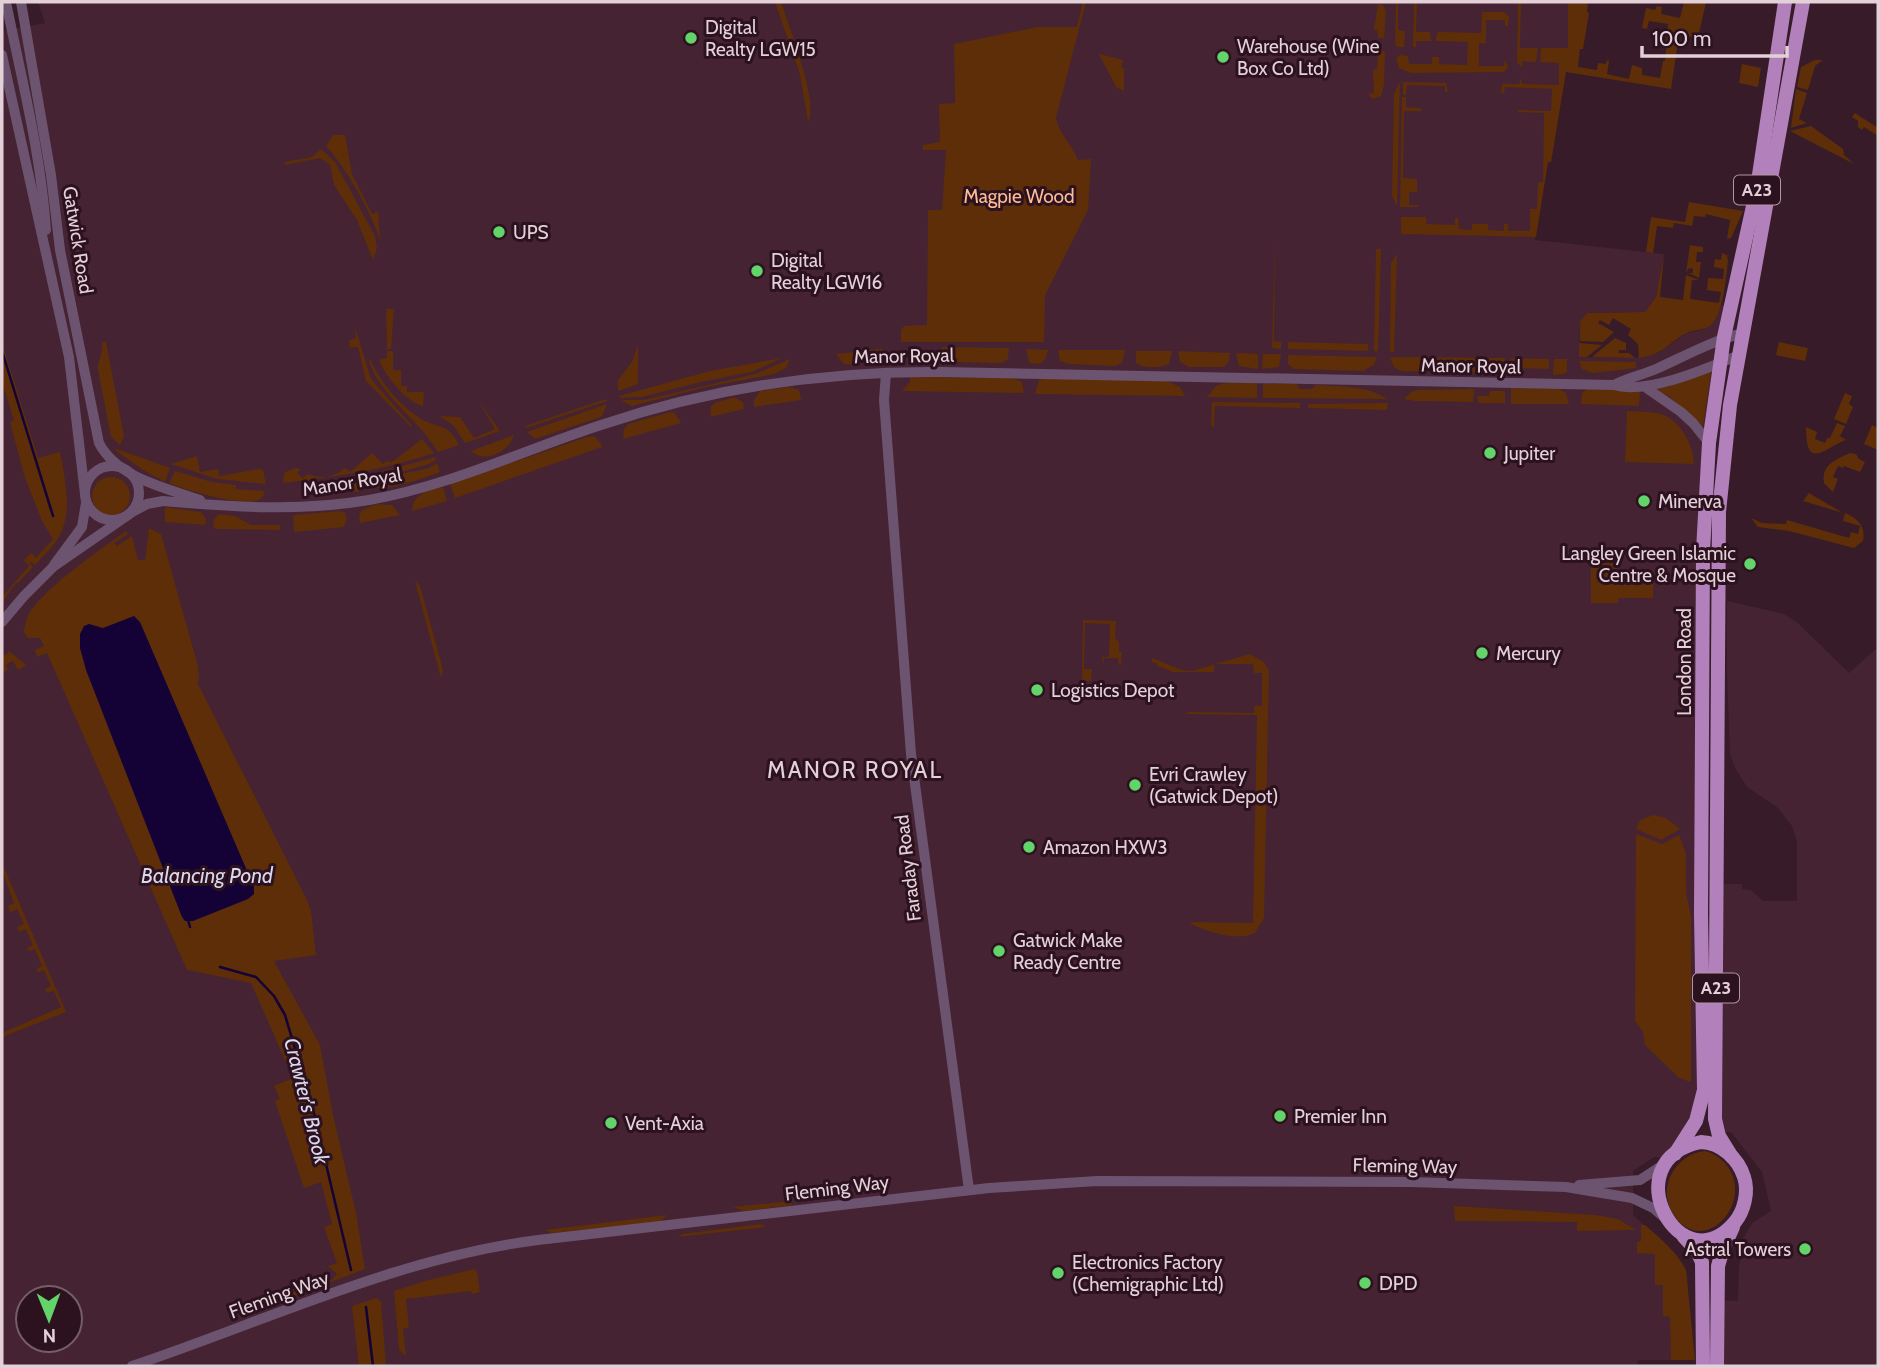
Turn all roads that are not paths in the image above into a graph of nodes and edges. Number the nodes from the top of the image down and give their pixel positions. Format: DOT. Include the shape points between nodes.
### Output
graph roads {
  1 [pos="6,2"];
  2 [pos="21,2"];
  3 [pos="1786,2"];
  4 [pos="1803,2"];
  5 [pos="2,55"];
  6 [pos="44,201"];
  7 [pos="60,250"];
  8 [pos="47,253"];
  9 [pos="1744,333"];
  10 [pos="1724,337"];
  11 [pos="1739,355"];
  12 [pos="1720,362"];
  13 [pos="886,373"];
  14 [pos="1614,385"];
  15 [pos="1645,387"];
  16 [pos="1709,443"];
  17 [pos="127,471"];
  18 [pos="85,496"];
  19 [pos="212,505"];
  20 [pos="126,515"];
  21 [pos="53,567"];
  22 [pos="2,622"];
  23 [pos="1673,1156"];
  24 [pos="1732,1157"];
  25 [pos="1566,1187"];
  26 [pos="968,1190"];
  27 [pos="1738,1217"];
  28 [pos="1673,1226"];
  29 [pos="132,1366"];
  30 [pos="1703,1366"];
  31 [pos="1717,1366"];
  1 -- 6 [label="street, Gatwick Road"];
  2 -- 7 [label="street, Gatwick Road"];
  3 -- 10 [label="main road, London Road / A23" via="1757,188"];
  4 -- 9 [label="main road, London Road / A23"];
  5 -- 8 [label="street, Gatwick Road"];
  6 -- 7 [label="street"];
  6 -- 8 [label="street"];
  7 -- 17 [label="street, Gatwick Road" via="98,440 106,454"];
  8 -- 18 [label="street, Gatwick Road" via="69,357"];
  9 -- 10 [label="street, Manor Royal"];
  9 -- 11 [label="main road, London Road / A23"];
  10 -- 12 [label="main road, London Road / A23"];
  10 -- 14 [label="street, Manor Royal"];
  11 -- 12 [label="street, Manor Royal"];
  11 -- 24 [label="main road, London Road / A23" via="1718,534 1714,1114 1719,1136"];
  12 -- 15 [label="street, Manor Royal"];
  12 -- 16 [label="main road, London Road / A23"];
  13 -- 14 [label="street, Manor Royal"];
  13 -- 19 [label="street, Manor Royal" via="775,382 680,401 382,498 294,508"];
  13 -- 26 [label="street, Faraday Road" via="884,400 911,754"];
  14 -- 15 [label="street, Manor Royal"];
  15 -- 16 [label="street" via="1681,412"];
  16 -- 23 [label="main road, London Road / A23" via="1703,551 1704,1090 1696,1121"];
  17 -- 18 [label="street" via="111,466 99,470 89,478"];
  17 -- 19 [label="street, Manor Royal"];
  17 -- 20 [label="street" via="136,481 138,494"];
  18 -- 20 [label="street" via="91,510 102,518"];
  18 -- 21 [label="street, Gatwick Road" via="82,527"];
  19 -- 20 [label="street, Manor Royal" via="158,501"];
  20 -- 21 [label="street, Gatwick Road"];
  21 -- 22 [label="street, Gatwick Road"];
  23 -- 24 [label="main road" via="1705,1142"];
  23 -- 25 [label="street, Fleming Way" via="1640,1180"];
  23 -- 28 [label="main road" via="1657,1189 1660,1206"];
  24 -- 27 [label="main road" via="1746,1185"];
  25 -- 26 [label="street, Fleming Way" via="1097,1181"];
  25 -- 28 [label="street, Fleming Way" via="1632,1198"];
  26 -- 29 [label="street, Fleming Way" via="478,1250 367,1282"];
  27 -- 28 [label="main road" via="1710,1240 1692,1239"];
  27 -- 31 [label="main road" via="1719,1262"];
  28 -- 30 [label="main road" via="1701,1259"];
}
